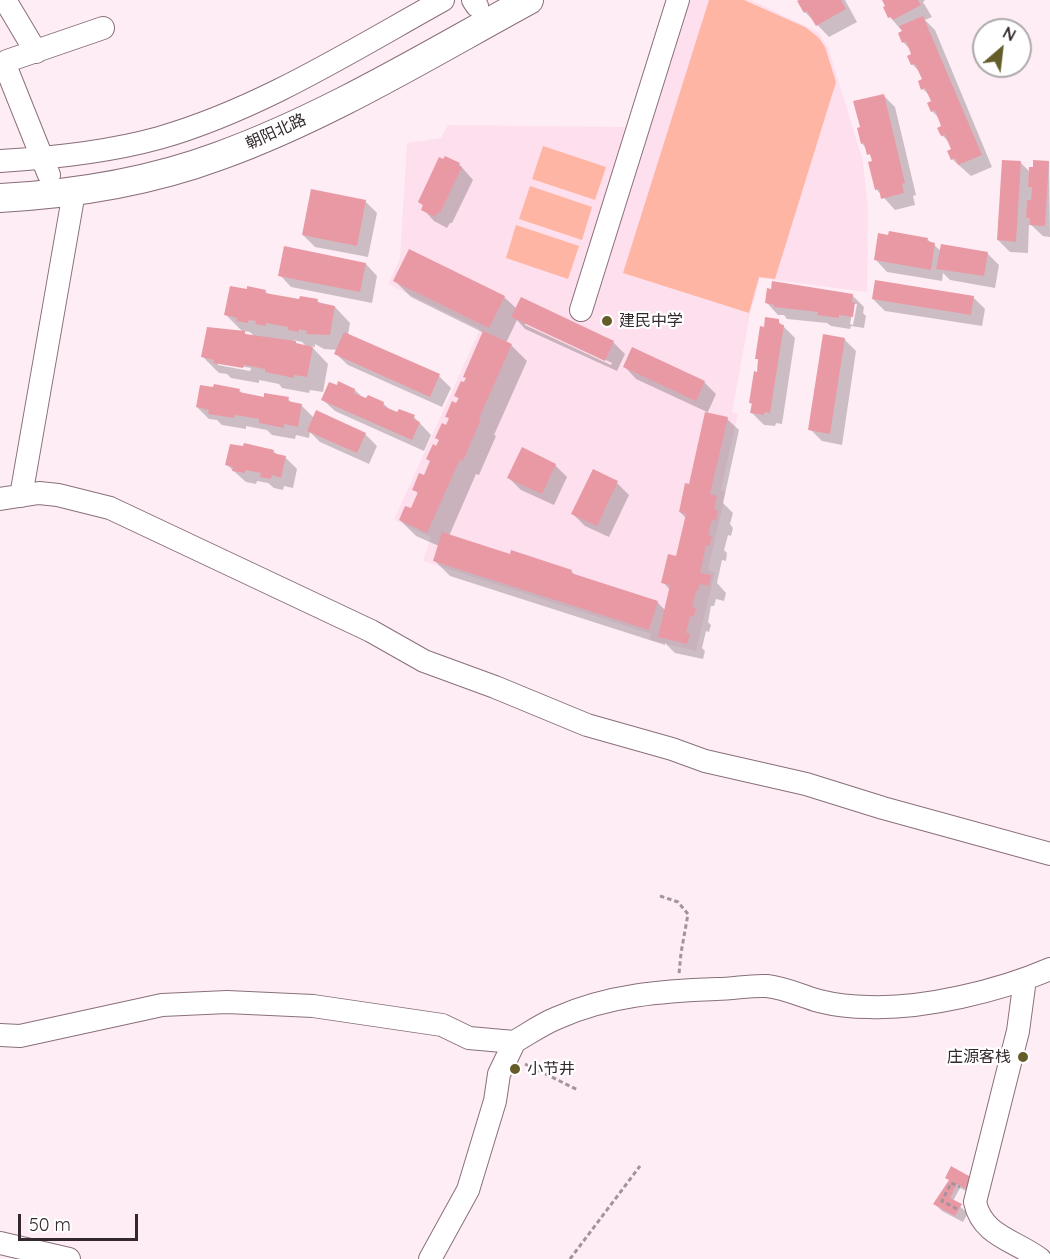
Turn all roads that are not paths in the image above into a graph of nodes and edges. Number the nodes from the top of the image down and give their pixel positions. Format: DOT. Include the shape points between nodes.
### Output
graph roads {
  1 [pos="5,0"];
  2 [pos="443,0"];
  3 [pos="529,0"];
  4 [pos="678,0"];
  5 [pos="480,2"];
  6 [pos="102,28"];
  7 [pos="36,52"];
  8 [pos="0,161"];
  9 [pos="45,166"];
  10 [pos="0,179"];
  11 [pos="74,192"];
  12 [pos="0,198"];
  13 [pos="581,310"];
  14 [pos="11,497"];
  15 [pos="1050,854"];
  16 [pos="1050,969"];
  17 [pos="1025,979"];
  18 [pos="0,1035"];
  19 [pos="516,1052"];
  20 [pos="0,1243"];
  21 [pos="69,1259"];
  22 [pos="430,1259"];
  23 [pos="1040,1259"];
  1 -- 7 [label="street"];
  2 -- 9 [label="street" via="296,82 228,113 159,138"];
  3 -- 11 [label="main road, 朝阳北路" via="351,96 250,144 143,179"];
  4 -- 13 [label="street"];
  5 -- 9 [label="main road, 朝阳北路" via="342,79 242,127 138,160 76,172"];
  6 -- 7 [label="street"];
  7 -- 9 [label="street" via="7,61 5,68"];
  8 -- 9 [label="street"];
  9 -- 10 [label="main road, 朝阳北路"];
  11 -- 12 [label="main road, 朝阳北路"];
  11 -- 14 [label="street"];
  14 -- 15 [label="street" via="58,495 110,508 371,631 424,661 587,725 705,761 806,784"];
  16 -- 17 [label="street"];
  17 -- 19 [label="street" via="965,995 890,1007 854,1007 766,986 606,1000 558,1017"];
  17 -- 23 [label="street" via="1018,1031 975,1202 977,1215 985,1226"];
  18 -- 19 [label="street" via="20,1036 162,1005 227,1002 325,1008 442,1025"];
  19 -- 22 [label="street" via="499,1074 495,1101 468,1190"];
  20 -- 21 [label="street"];
}
